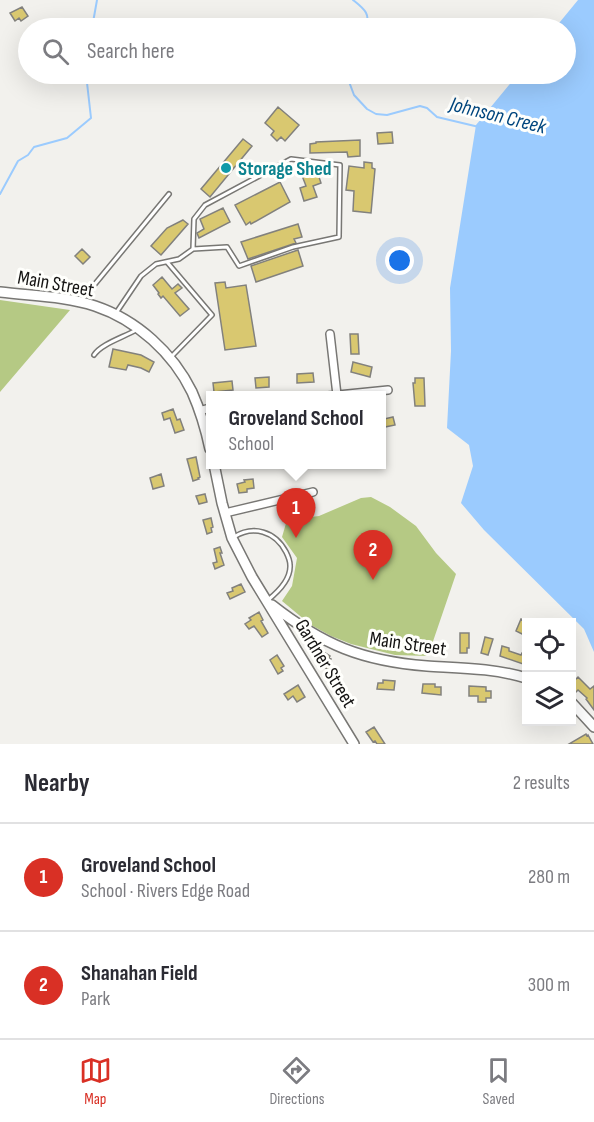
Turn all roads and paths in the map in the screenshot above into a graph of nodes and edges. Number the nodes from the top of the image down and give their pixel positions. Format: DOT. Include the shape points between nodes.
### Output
graph roads {
  1 [pos="169,194"];
  2 [pos="193,249"];
  3 [pos="167,262"];
  4 [pos="0,292"];
  5 [pos="80,303"];
  6 [pos="115,315"];
  7 [pos="138,329"];
  8 [pos="330,334"];
  9 [pos="94,355"];
  10 [pos="170,358"];
  11 [pos="388,390"];
  12 [pos="337,391"];
  13 [pos="375,391"];
  14 [pos="206,409"];
  15 [pos="199,411"];
  16 [pos="206,435"];
  17 [pos="215,469"];
  18 [pos="313,492"];
  19 [pos="225,513"];
  20 [pos="232,538"];
  21 [pos="267,602"];
  22 [pos="522,677"];
  23 [pos="576,707"];
  24 [pos="594,727"];
  25 [pos="354,744"];
  1 -- 5 [label="lane"];
  2 -- 2 [label="lane" via="194,219 205,205 291,159 340,165 339,237 293,247 239,266 227,247"];
  2 -- 3 [label="lane"];
  3 -- 6 [label="lane" via="156,264 141,276"];
  3 -- 10 [label="lane" via="212,315"];
  4 -- 5 [label="main road, Main Street"];
  5 -- 6 [label="main road, Main Street"];
  6 -- 7 [label="main road, Main Street"];
  7 -- 9 [label="lane" via="102,346"];
  7 -- 10 [label="main road, Main Street"];
  8 -- 12 [label="street"];
  10 -- 15 [label="main road, Main Street"];
  11 -- 13 [label="street"];
  14 -- 15 [label="street"];
  15 -- 16 [label="main road, Main Street"];
  17 -- 19 [label="main road, Main Street"];
  18 -- 19 [label="street"];
  19 -- 20 [label="main road, Main Street"];
  20 -- 21 [label="main road, Main Street"];
  20 -- 21 [label="lane" via="249,530 260,531 278,540 289,557 288,577"];
  21 -- 22 [label="main road, Main Street" via="324,640 360,655"];
  21 -- 25 [label="main road, Gardner Street"];
  23 -- 24 [label="main road"];
}
